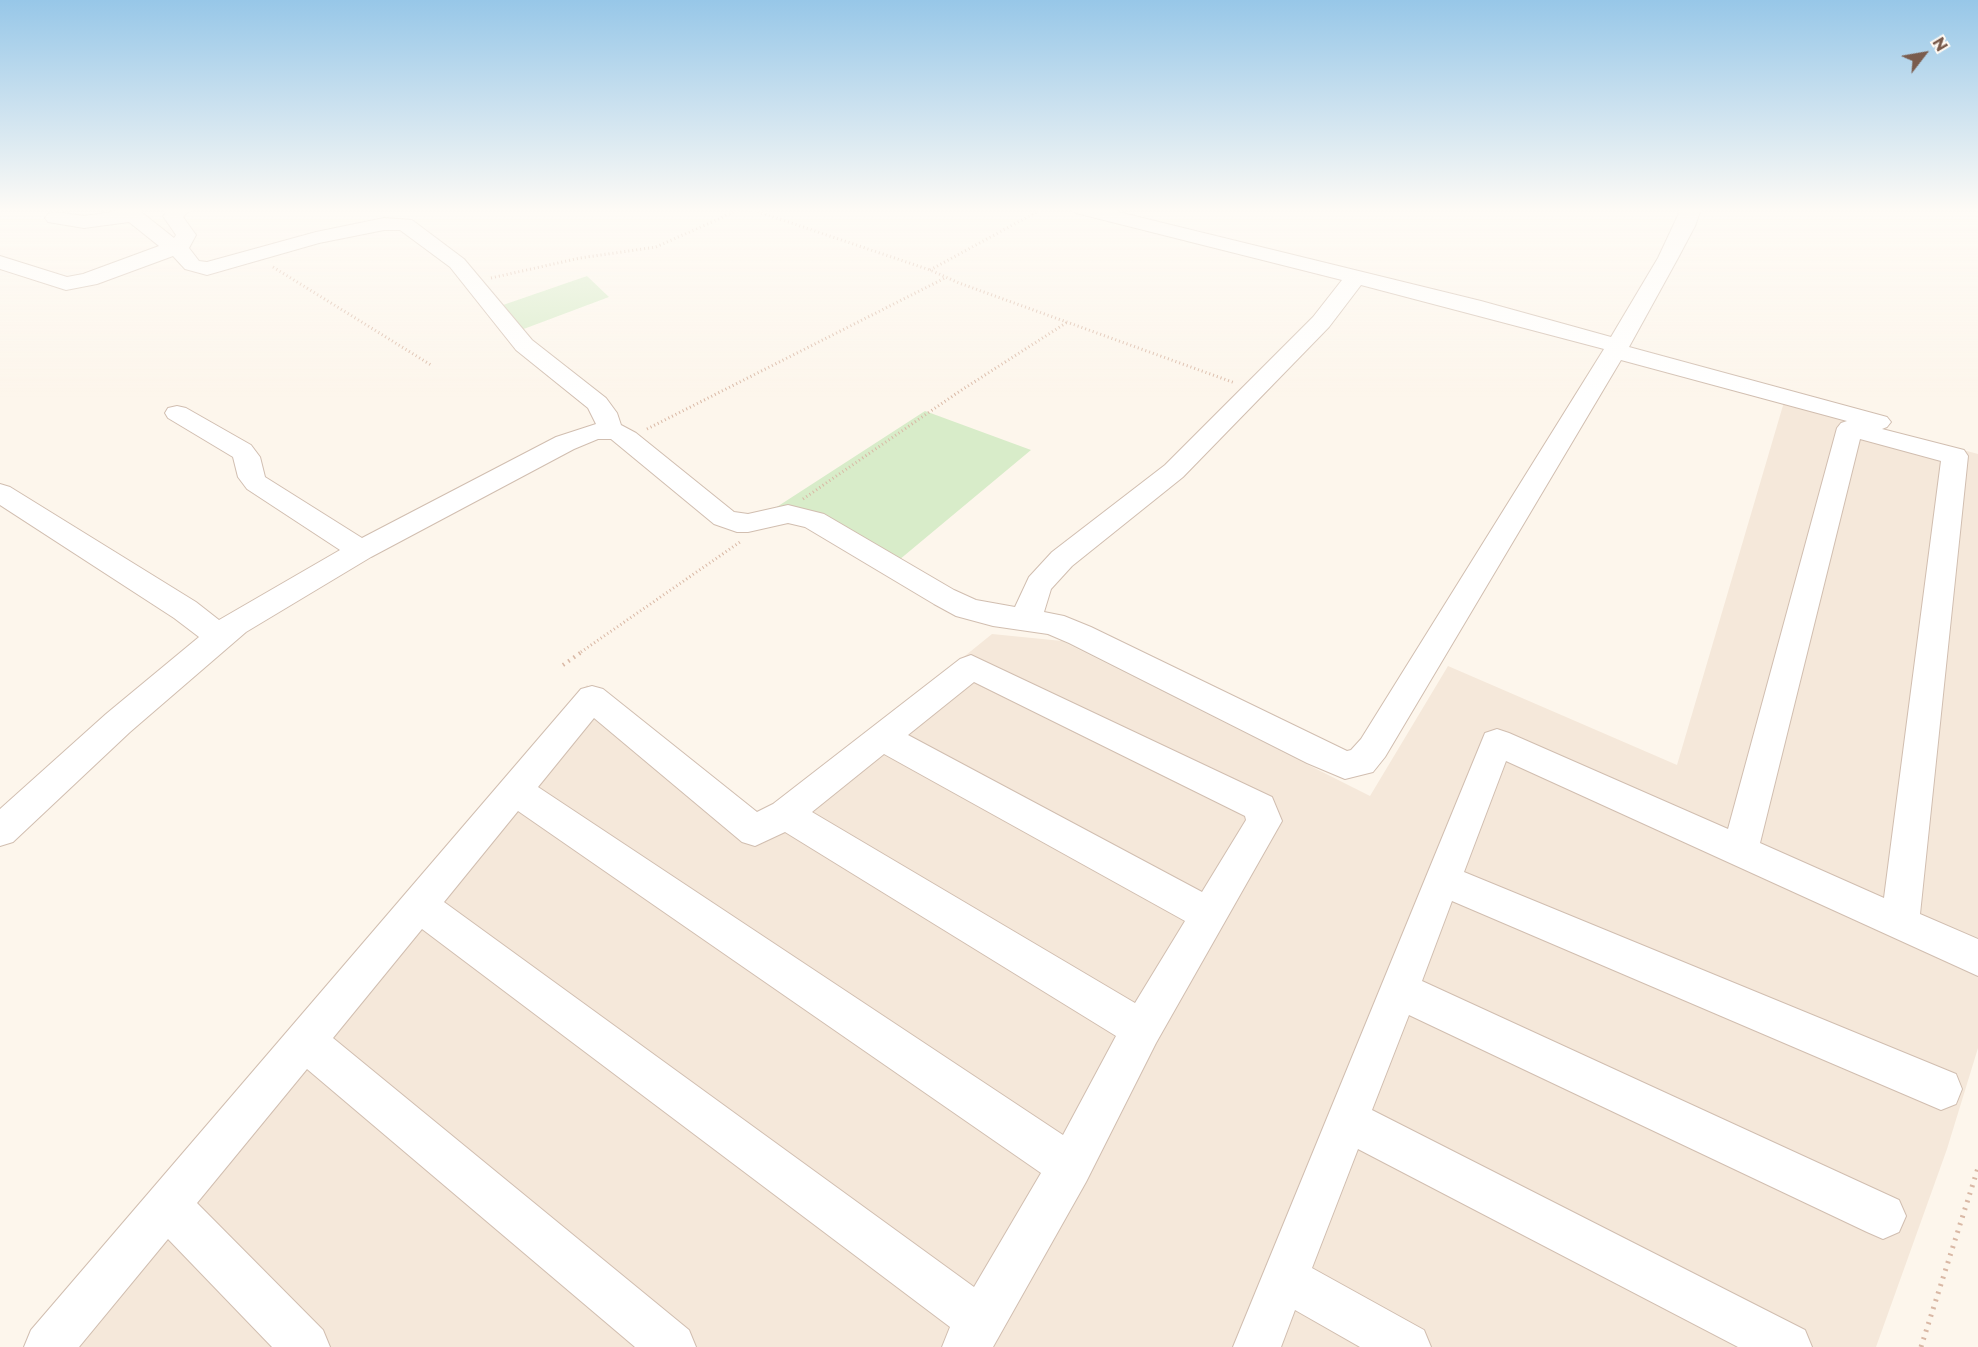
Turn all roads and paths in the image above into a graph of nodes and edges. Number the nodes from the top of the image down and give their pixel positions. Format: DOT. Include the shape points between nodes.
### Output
graph roads {
  1 [pos="30,272"];
  2 [pos="110,272"];
  3 [pos="280,272"];
  4 [pos="464,272"];
  5 [pos="518,272"];
  6 [pos="934,272"];
  7 [pos="1335,272"];
  8 [pos="1660,272"];
  9 [pos="1356,277"];
  10 [pos="946,278"];
  11 [pos="473,282"];
  12 [pos="1069,321"];
  13 [pos="1617,348"];
  14 [pos="431,365"];
  15 [pos="1253,390"];
  16 [pos="177,413"];
  17 [pos="618,435"];
  18 [pos="1978,449"];
  19 [pos="0,493"];
  20 [pos="777,517"];
  21 [pos="361,550"];
  22 [pos="1028,619"];
  23 [pos="220,637"];
  24 [pos="563,665"];
  25 [pos="882,737"];
  26 [pos="515,790"];
  27 [pos="785,814"];
  28 [pos="0,831"];
  29 [pos="1740,851"];
  30 [pos="1442,880"];
  31 [pos="419,905"];
  32 [pos="1208,914"];
  33 [pos="1900,922"];
  34 [pos="1978,957"];
  35 [pos="1398,990"];
  36 [pos="1142,1029"];
  37 [pos="305,1041"];
  38 [pos="1941,1089"];
  39 [pos="1347,1120"];
  40 [pos="1070,1166"];
  41 [pos="1978,1168"];
  42 [pos="166,1205"];
  43 [pos="1883,1216"];
  44 [pos="1284,1278"];
  45 [pos="974,1334"];
  46 [pos="48,1347"];
  47 [pos="306,1347"];
  48 [pos="672,1347"];
  49 [pos="1257,1347"];
  50 [pos="1407,1347"];
  51 [pos="1788,1347"];
  52 [pos="1921,1347"];
  1 -- 2 [label="street" via="66,284"];
  3 -- 14 [label="path"];
  4 -- 11 [label="street"];
  5 -- 11 [label="path"];
  6 -- 10 [label="path"];
  7 -- 9 [label="street"];
  8 -- 13 [label="street"];
  9 -- 13 [label="street"];
  9 -- 15 [label="street" via="1321,322"];
  10 -- 12 [label="path"];
  10 -- 17 [label="path"];
  11 -- 17 [label="street" via="524,345 597,403"];
  12 -- 15 [label="path"];
  12 -- 20 [label="path"];
  13 -- 18 [label="street"];
  13 -- 22 [label="street" via="1361,762 1346,765 1080,635"];
  15 -- 22 [label="street" via="1173,471 1062,560 1039,584"];
  16 -- 21 [label="street" via="242,451 256,483"];
  17 -- 20 [label="street" via="724,519 748,523"];
  17 -- 21 [label="street" via="594,432 565,443"];
  19 -- 23 [label="street" via="185,610"];
  20 -- 22 [label="street" via="799,515 814,520 967,608"];
  20 -- 24 [label="path"];
  21 -- 23 [label="street" via="252,613"];
  23 -- 28 [label="street"];
  25 -- 27 [label="street"];
  25 -- 32 [label="street"];
  25 -- 32 [label="street" via="971,667 1260,807 1264,821"];
  26 -- 27 [label="street" via="592,698 755,831"];
  26 -- 31 [label="street"];
  26 -- 40 [label="street"];
  27 -- 36 [label="street"];
  29 -- 30 [label="street" via="1497,742"];
  29 -- 33 [label="street"];
  29 -- 33 [label="street" via="1850,428 1956,456"];
  30 -- 35 [label="street"];
  30 -- 38 [label="street"];
  31 -- 37 [label="street"];
  31 -- 45 [label="street"];
  32 -- 36 [label="street"];
  33 -- 34 [label="street"];
  35 -- 39 [label="street"];
  35 -- 43 [label="street"];
  36 -- 40 [label="street"];
  37 -- 42 [label="street"];
  37 -- 48 [label="street"];
  39 -- 44 [label="street"];
  39 -- 51 [label="street"];
  40 -- 45 [label="street"];
  41 -- 52 [label="path"];
  42 -- 46 [label="street"];
  42 -- 47 [label="street"];
  44 -- 49 [label="street"];
  44 -- 50 [label="street"];
}
